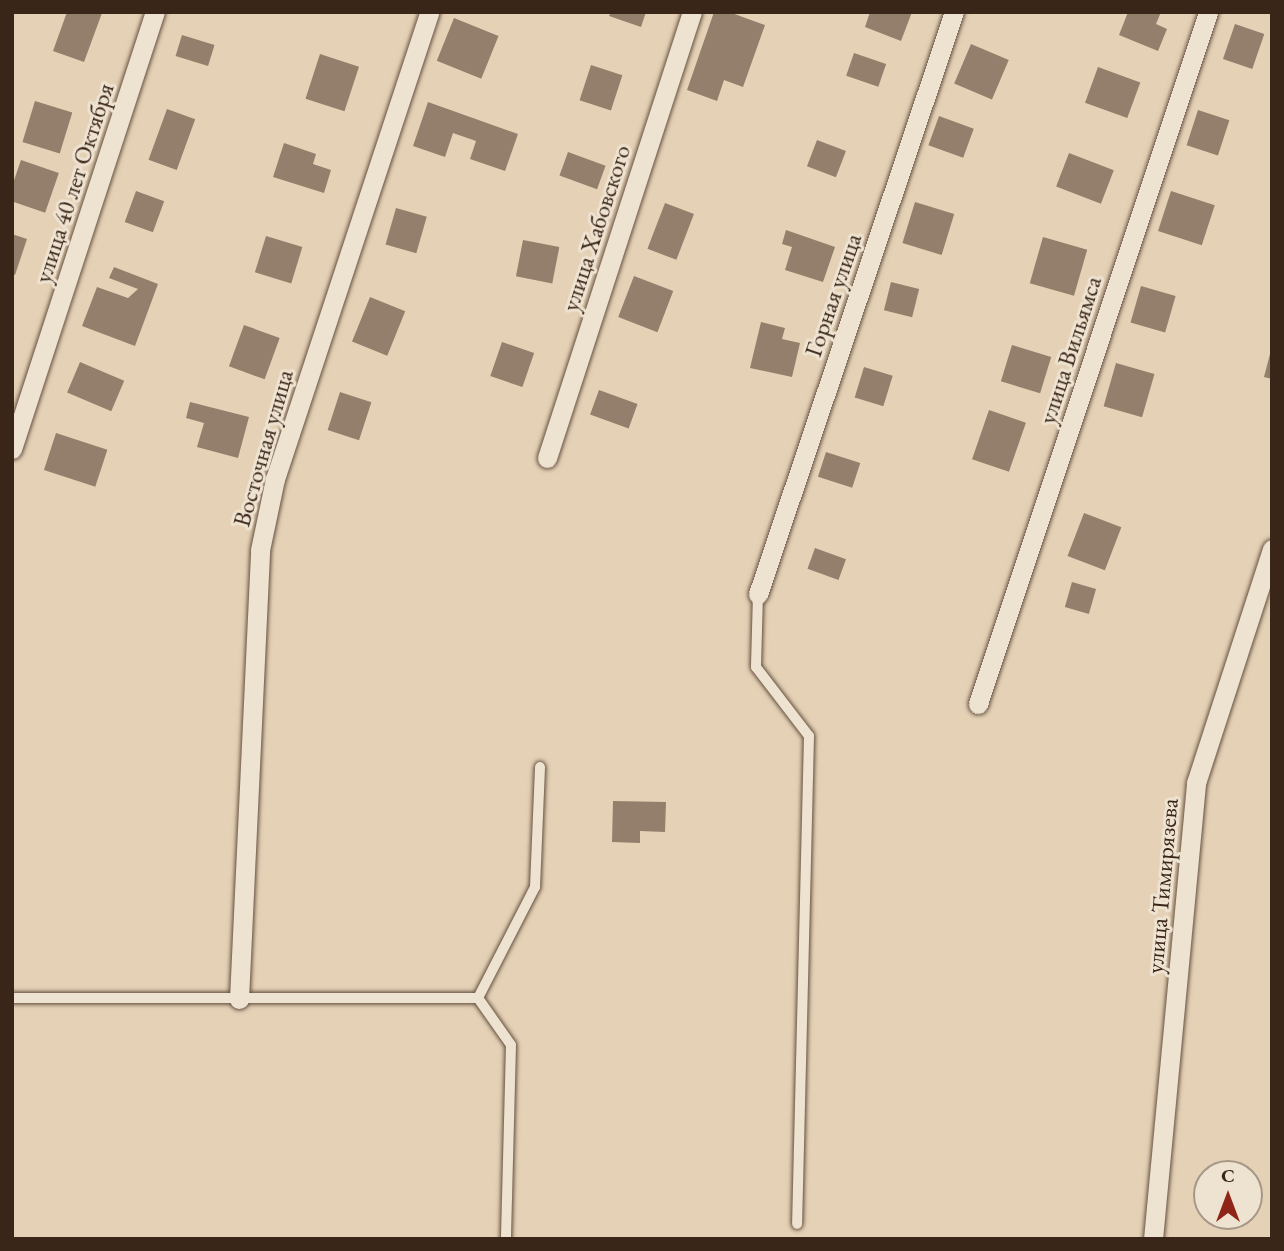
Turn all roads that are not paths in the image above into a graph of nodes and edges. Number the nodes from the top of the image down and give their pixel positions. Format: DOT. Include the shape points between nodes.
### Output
graph roads {
  1 [pos="155,12"];
  2 [pos="429,12"];
  3 [pos="692,12"];
  4 [pos="954,12"];
  5 [pos="1208,12"];
  6 [pos="12,449"];
  7 [pos="547,458"];
  8 [pos="1272,549"];
  9 [pos="758,594"];
  10 [pos="978,704"];
  11 [pos="540,767"];
  12 [pos="12,998"];
  13 [pos="478,998"];
  14 [pos="239,999"];
  15 [pos="797,1224"];
  16 [pos="506,1239"];
  17 [pos="1153,1239"];
  1 -- 6 [label="street, улица 40 лет Октября"];
  2 -- 14 [label="street, Восточная улица" via="275,479 260,550"];
  3 -- 7 [label="street, улица Хабовского"];
  4 -- 9 [label="street, Горная улица"];
  5 -- 10 [label="street, улица Вильямса"];
  8 -- 17 [label="street, улица Тимирязева" via="1196,783"];
  9 -- 15 [label="lane" via="756,667 809,736"];
  11 -- 13 [label="lane" via="535,887"];
  12 -- 14 [label="lane"];
  13 -- 14 [label="lane"];
  13 -- 16 [label="lane" via="511,1045"];
}
